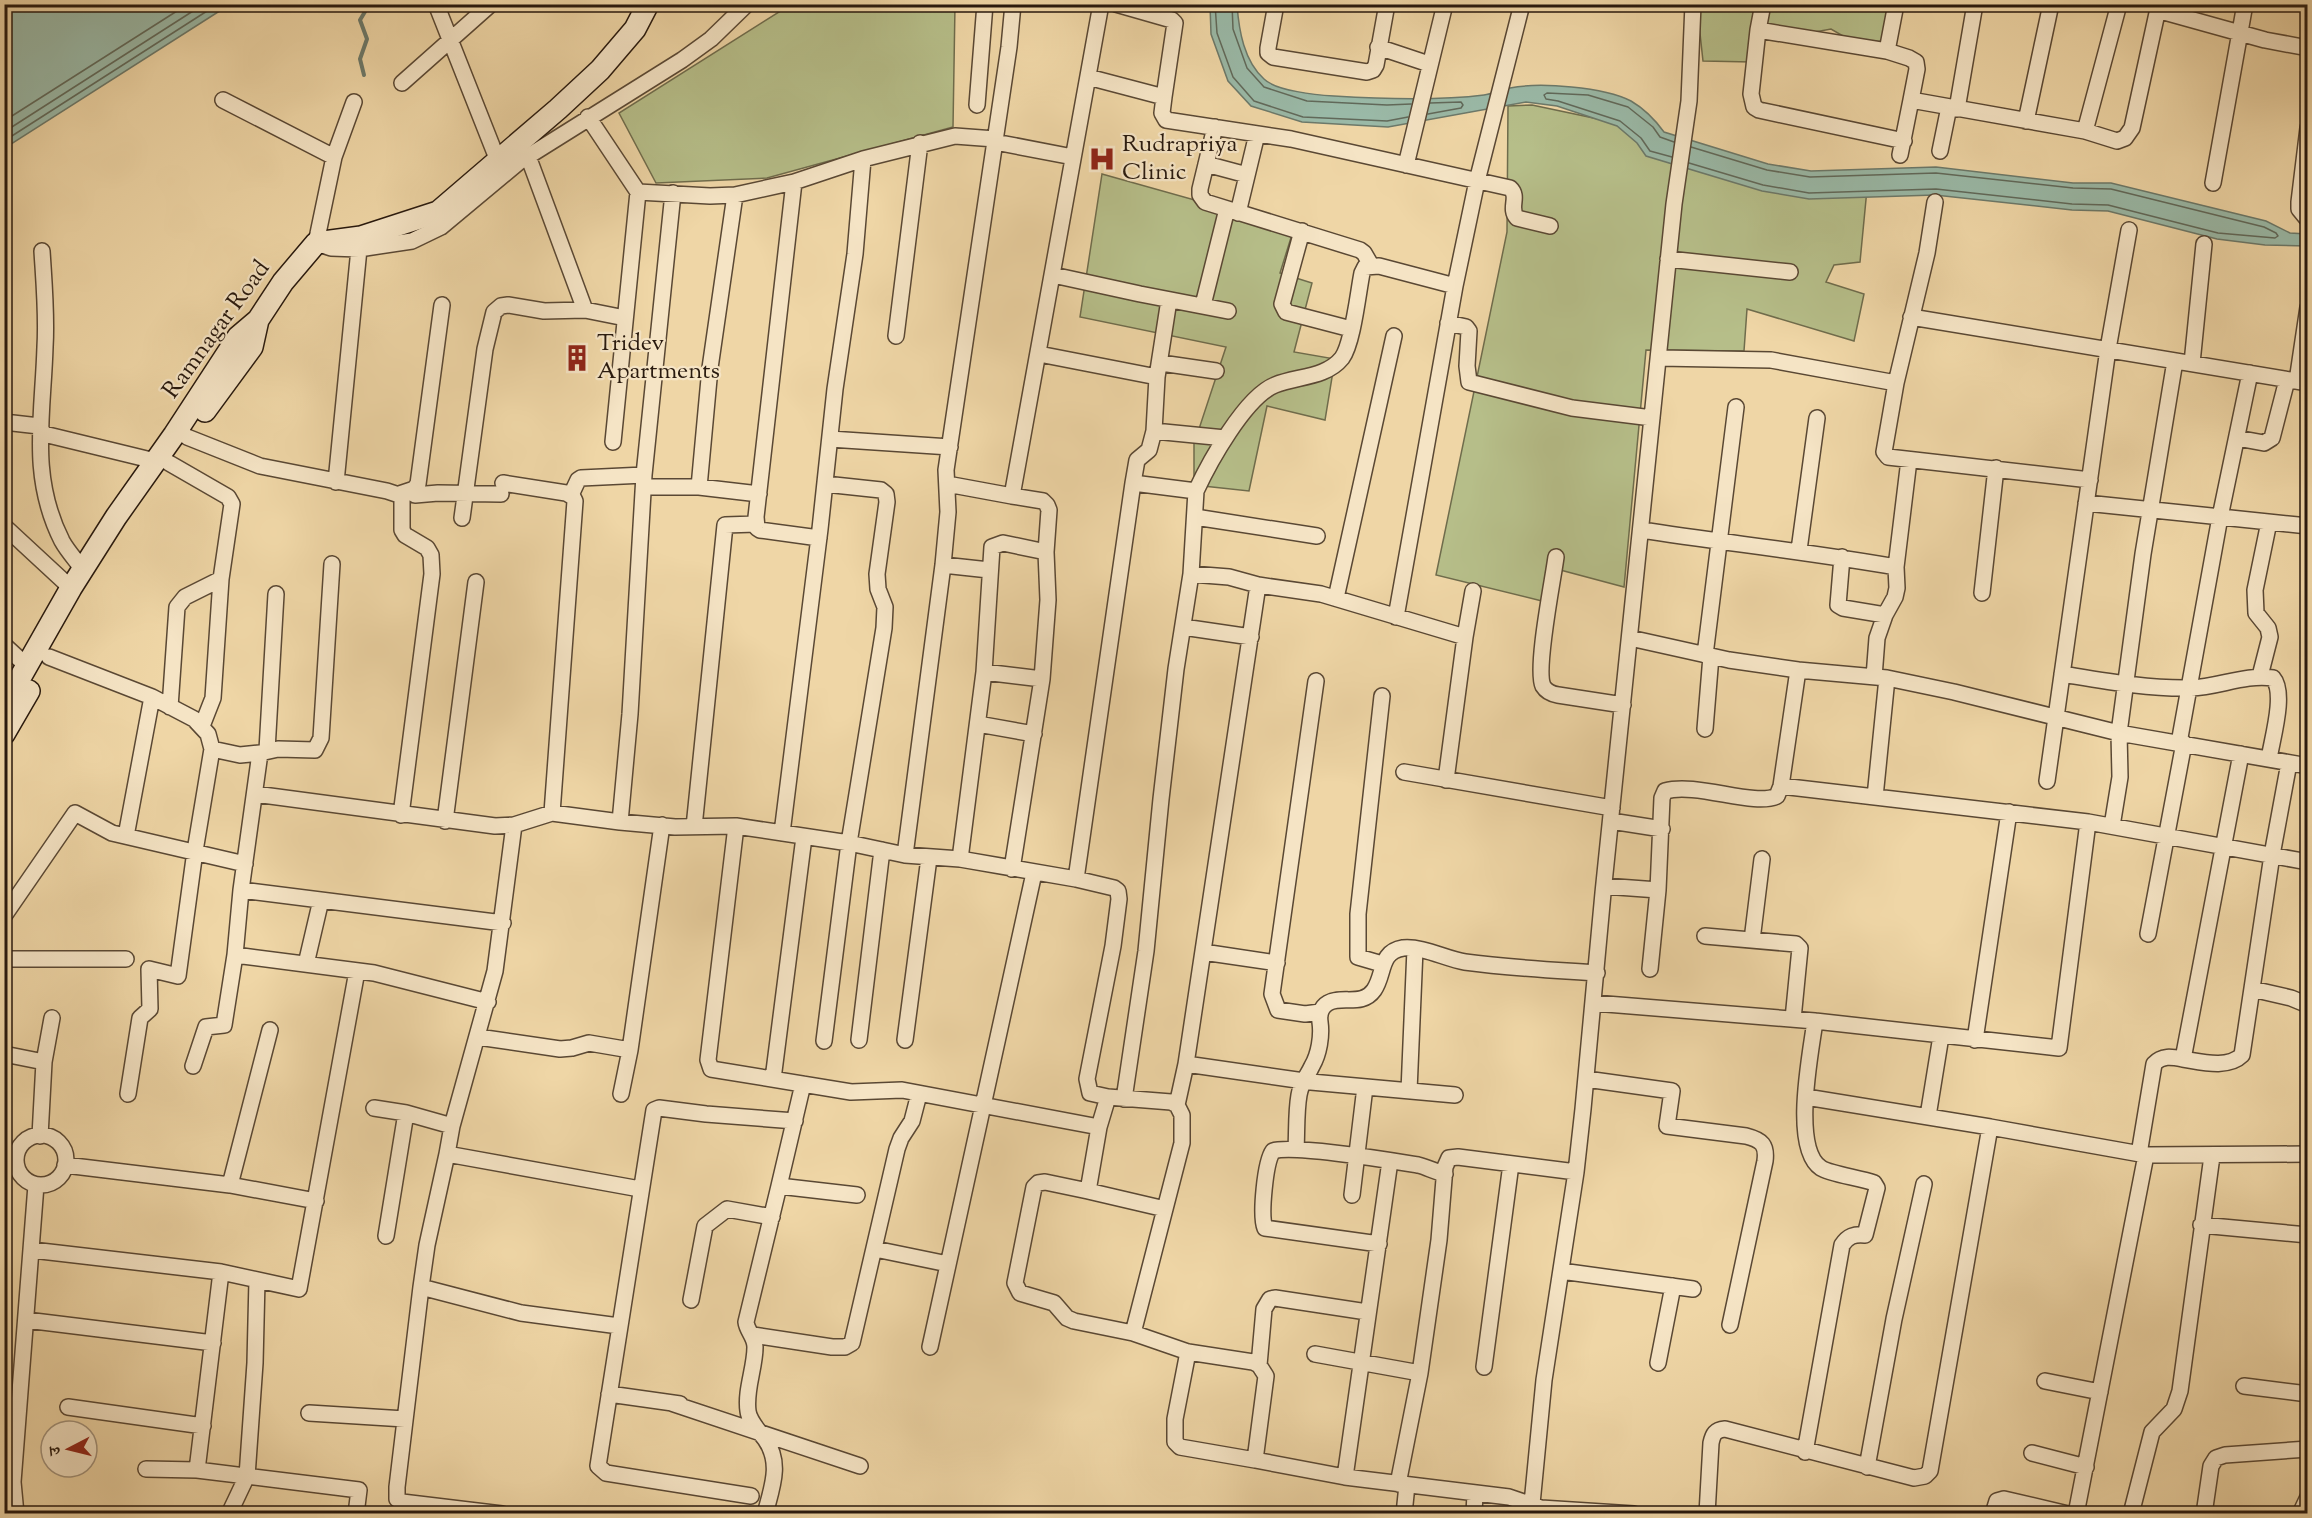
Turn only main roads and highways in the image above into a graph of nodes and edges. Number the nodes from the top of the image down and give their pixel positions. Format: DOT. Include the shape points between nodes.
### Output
graph roads {
  1 [pos="648,4"];
  2 [pos="258,320"];
  3 [pos="162,462"];
  4 [pos="4,706"];
  5 [pos="4,734"];
  1 -- 2 [label="main road, Ramnagar Road" via="635,29 600,70 438,212 361,237 316,243 288,275"];
  2 -- 3 [label="main road, Ramnagar Road" via="238,337"];
  2 -- 3 [label="main road" via="252,347 187,436"];
  3 -- 4 [label="main road, Ramnagar Road" via="116,517"];
  3 -- 5 [label="main road"];
}
